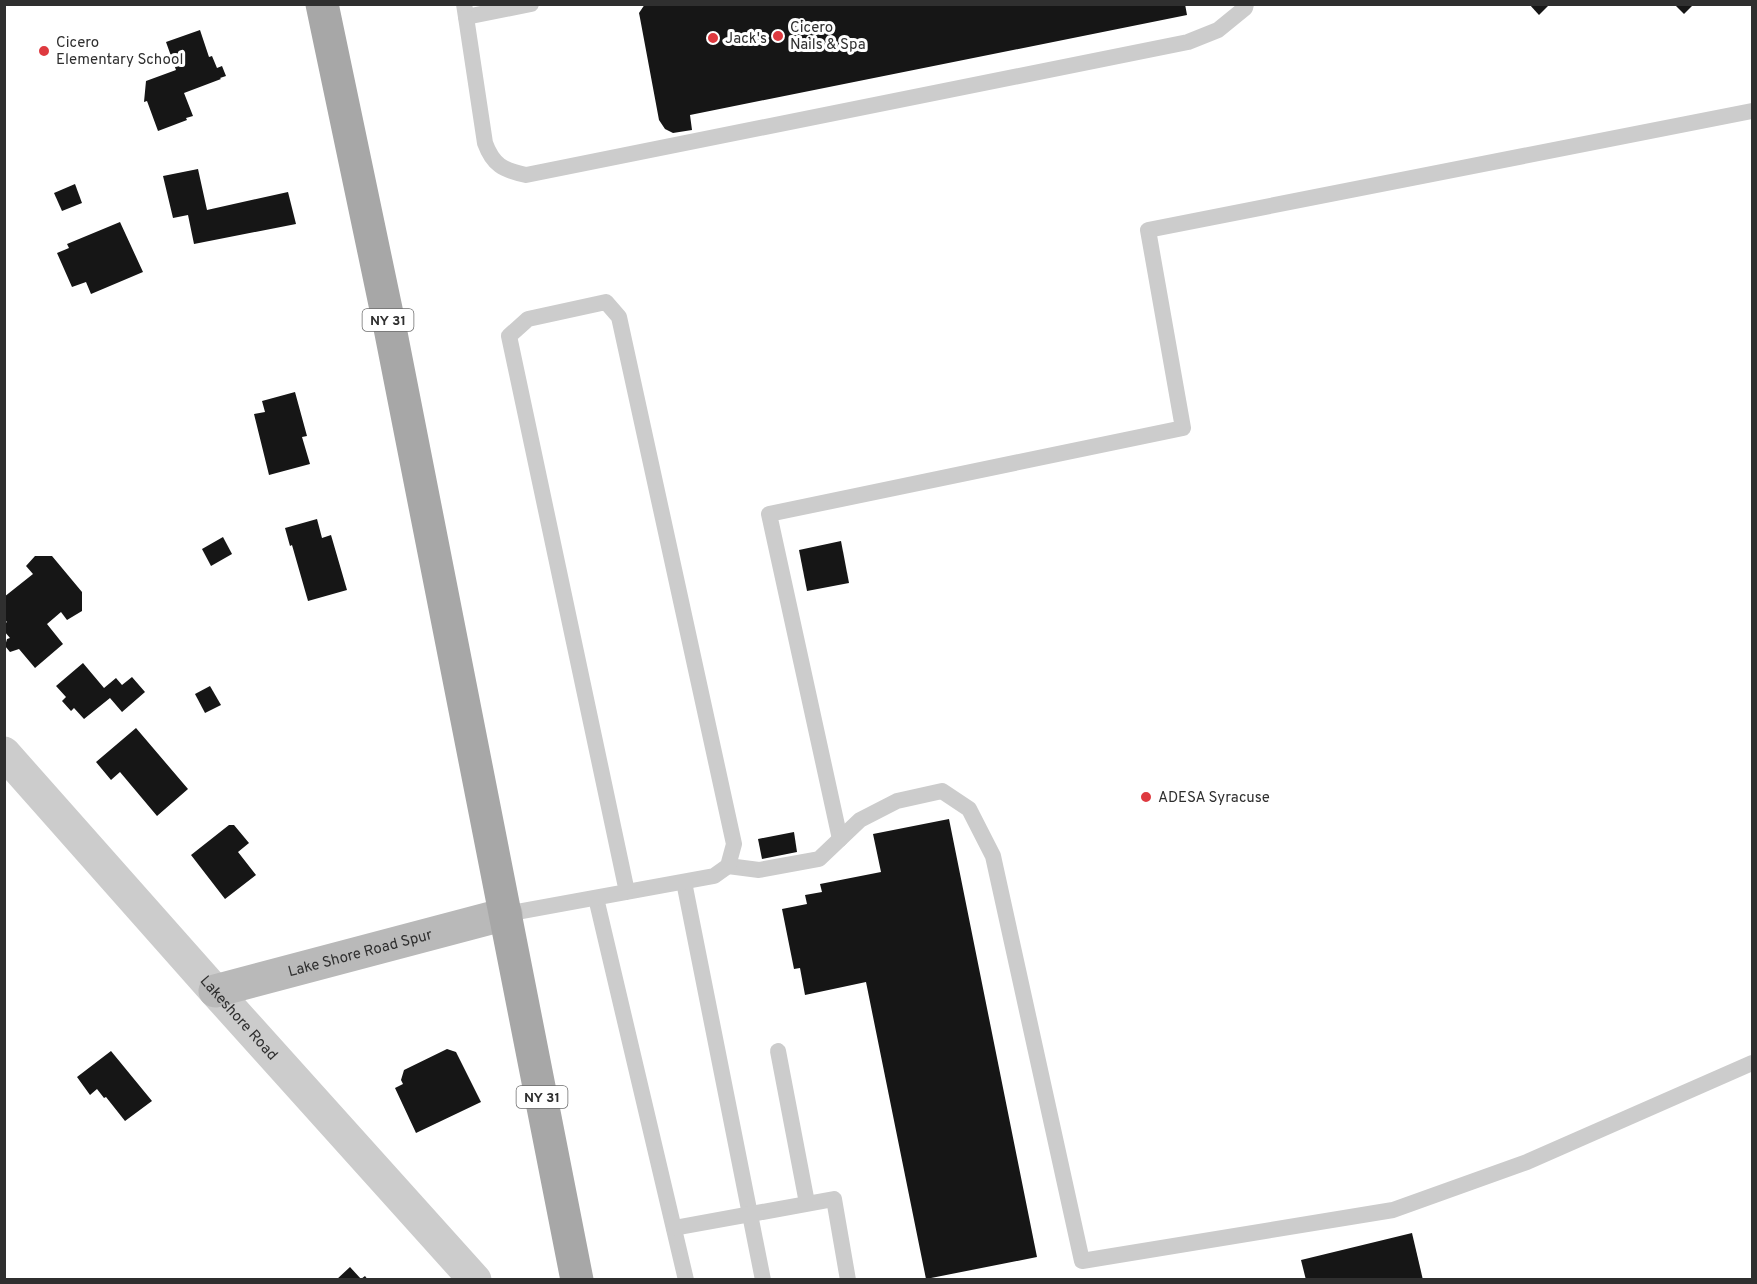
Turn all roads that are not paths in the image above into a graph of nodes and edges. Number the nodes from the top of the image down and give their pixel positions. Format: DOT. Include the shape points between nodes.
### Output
graph roads {
  1 [pos="322,4"];
  2 [pos="531,4"];
  3 [pos="1246,4"];
  4 [pos="465,11"];
  5 [pos="1752,111"];
  6 [pos="4,753"];
  7 [pos="840,839"];
  8 [pos="728,866"];
  9 [pos="684,882"];
  10 [pos="627,892"];
  11 [pos="596,898"];
  12 [pos="506,914"];
  13 [pos="215,991"];
  14 [pos="778,1052"];
  15 [pos="1752,1063"];
  16 [pos="807,1203"];
  17 [pos="751,1214"];
  18 [pos="674,1228"];
  19 [pos="475,1280"];
  20 [pos="577,1280"];
  21 [pos="686,1280"];
  22 [pos="763,1280"];
  23 [pos="848,1280"];
  1 -- 12 [label="main road, NY 31"];
  2 -- 4 [label="lane"];
  3 -- 4 [label="lane" via="1218,30 1188,42 526,175 509,171 490,158"];
  5 -- 7 [label="lane" via="1148,230 1183,428 769,514"];
  6 -- 13 [label="street, Lakeshore Road"];
  7 -- 8 [label="lane" via="819,860 759,870"];
  7 -- 15 [label="lane" via="860,820 897,801 942,791 969,809 993,856 1082,1261 1393,1210 1527,1162"];
  8 -- 9 [label="lane" via="714,876"];
  8 -- 10 [label="lane" via="734,844 619,317 606,302 528,319 509,336 511,351"];
  9 -- 10 [label="lane"];
  9 -- 17 [label="lane"];
  10 -- 11 [label="lane"];
  11 -- 12 [label="lane"];
  11 -- 18 [label="lane"];
  12 -- 13 [label="main road, Lake Shore Road Spur"];
  12 -- 20 [label="main road, NY 31"];
  13 -- 19 [label="street, Lakeshore Road"];
  14 -- 16 [label="lane"];
  16 -- 17 [label="lane"];
  16 -- 23 [label="lane" via="834,1198"];
  17 -- 18 [label="lane"];
  17 -- 22 [label="lane"];
  18 -- 21 [label="lane"];
}
